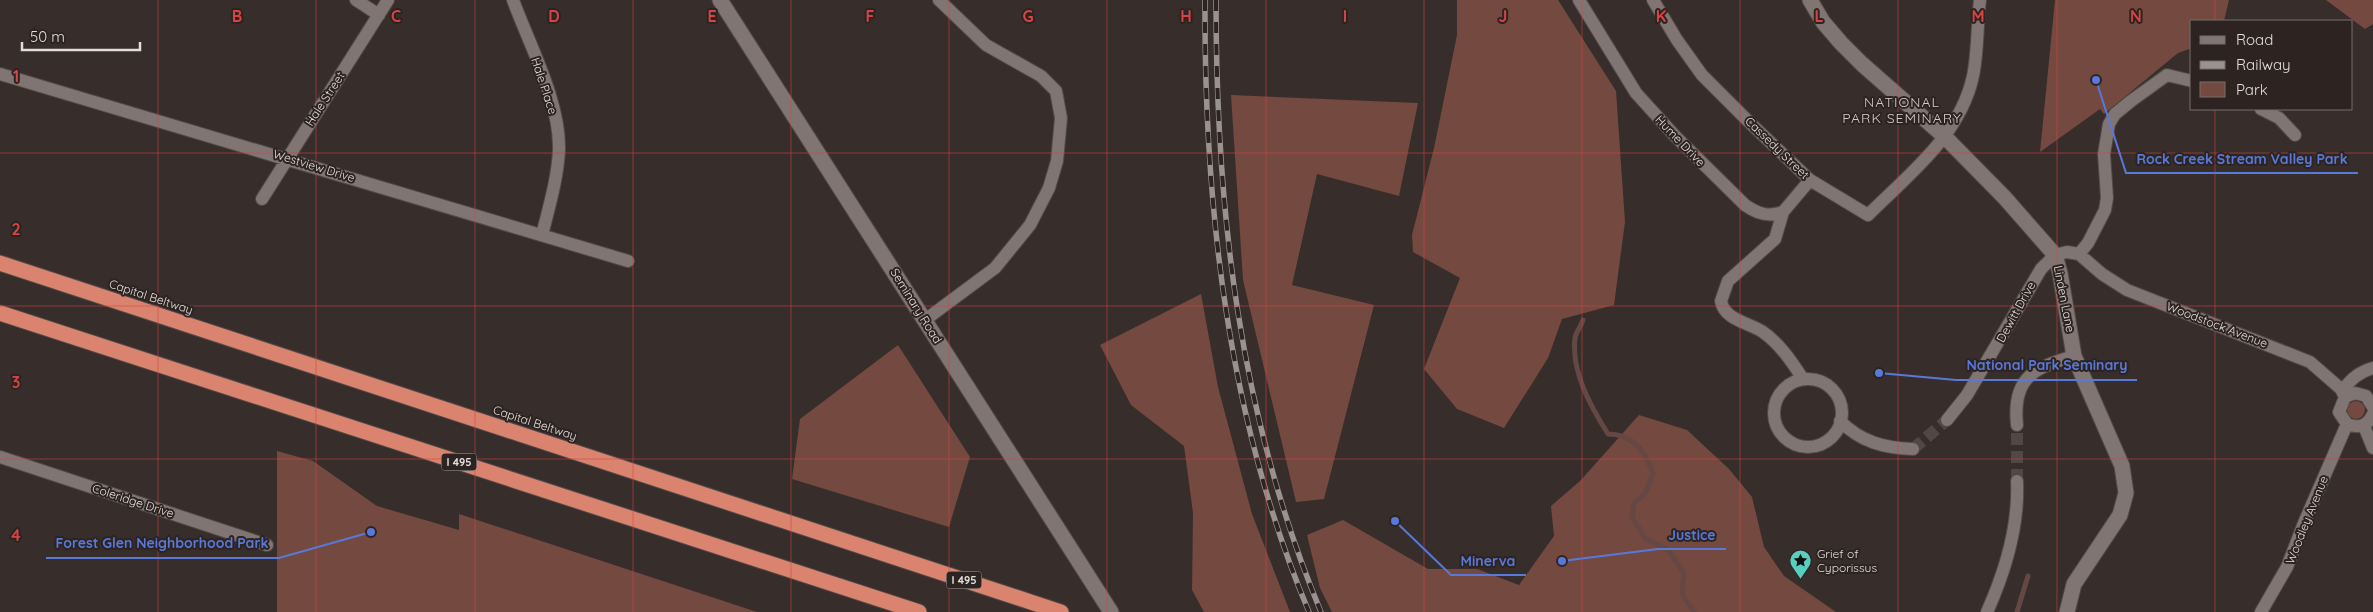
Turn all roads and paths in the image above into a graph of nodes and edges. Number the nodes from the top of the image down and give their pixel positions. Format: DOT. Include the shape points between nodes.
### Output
graph roads {
  1 [pos="356,0"];
  2 [pos="388,0"];
  3 [pos="513,0"];
  4 [pos="720,0"];
  5 [pos="940,0"];
  6 [pos="1579,0"];
  7 [pos="1653,0"];
  8 [pos="1810,0"];
  9 [pos="1980,0"];
  10 [pos="379,15"];
  11 [pos="0,74"];
  12 [pos="2190,81"];
  13 [pos="2263,110"];
  14 [pos="2295,135"];
  15 [pos="1944,136"];
  16 [pos="288,158"];
  17 [pos="1810,180"];
  18 [pos="262,199"];
  19 [pos="1784,212"];
  20 [pos="542,234"];
  21 [pos="2079,254"];
  22 [pos="2055,255"];
  23 [pos="628,261"];
  24 [pos="0,263"];
  25 [pos="0,313"];
  26 [pos="925,320"];
  27 [pos="2074,356"];
  28 [pos="2373,368"];
  29 [pos="1803,379"];
  30 [pos="2343,394"];
  31 [pos="2373,407"];
  32 [pos="2373,414"];
  33 [pos="1947,420"];
  34 [pos="1840,421"];
  35 [pos="2347,424"];
  36 [pos="2017,425"];
  37 [pos="2364,426"];
  38 [pos="2373,448"];
  39 [pos="1912,450"];
  40 [pos="0,458"];
  41 [pos="2017,481"];
  42 [pos="267,545"];
  43 [pos="919,612"];
  44 [pos="1061,612"];
  45 [pos="1111,612"];
  46 [pos="1987,612"];
  47 [pos="2067,612"];
  48 [pos="2261,612"];
  1 -- 10 [label="street"];
  2 -- 10 [label="street, Hale Street"];
  3 -- 20 [label="street, Hale Place" via="552,106 559,148"];
  4 -- 26 [label="street, Seminary Road"];
  5 -- 26 [label="street" via="986,45 1041,76 1056,90 1061,118 1057,161 1049,188 1030,225 995,268"];
  6 -- 19 [label="street, Hume Drive" via="1636,93 1675,136 1745,205 1766,215"];
  7 -- 17 [label="street, Cassedy Street" via="1702,75"];
  8 -- 15 [label="street, Linden Lane" via="1823,22 1855,57"];
  9 -- 15 [label="street" via="1973,75 1959,113"];
  10 -- 16 [label="street, Hale Street"];
  11 -- 16 [label="street, Westview Drive"];
  12 -- 21 [label="street" via="2167,75 2112,119 2106,134 2104,154 2105,210"];
  13 -- 14 [label="street" via="2279,118"];
  15 -- 17 [label="street, Cassedy Street" via="1932,153 1868,215"];
  15 -- 22 [label="street, Linden Lane"];
  16 -- 18 [label="street, Hale Street"];
  16 -- 20 [label="street, Westview Drive"];
  17 -- 19 [label="street"];
  19 -- 29 [label="street" via="1775,239 1728,281 1721,301 1726,312 1764,332 1788,356"];
  20 -- 23 [label="street, Westview Drive"];
  21 -- 22 [label="street"];
  21 -- 30 [label="street, Woodstock Avenue" via="2128,290 2310,362"];
  22 -- 27 [label="street, Linden Lane"];
  22 -- 33 [label="street, Dewitt Drive" via="2035,278 1974,384"];
  24 -- 44 [label="highway, Capital Beltway / I 495"];
  25 -- 43 [label="highway, I 495"];
  26 -- 45 [label="street, Seminary Road"];
  27 -- 36 [label="street" via="2049,362 2024,383 2016,398"];
  27 -- 47 [label="street, Linden Lane" via="2122,466 2126,493 2120,515 2074,584"];
  28 -- 30 [label="street" via="2361,371 2350,380"];
  29 -- 34 [label="street" via="1817,380 1835,393 1841,407"];
  29 -- 34 [label="street" via="1784,389 1776,402 1775,419 1782,434 1795,444 1812,446 1827,440"];
  30 -- 31 [label="street" via="2361,393"];
  30 -- 35 [label="street" via="2339,412"];
  32 -- 37 [label="street"];
  34 -- 39 [label="street" via="1855,436 1887,448"];
  35 -- 37 [label="street"];
  35 -- 48 [label="street, Woodley Avenue" via="2287,567"];
  37 -- 38 [label="street"];
  40 -- 42 [label="street, Coleridge Drive"];
  41 -- 46 [label="street" via="2018,500 2009,547"];
}
